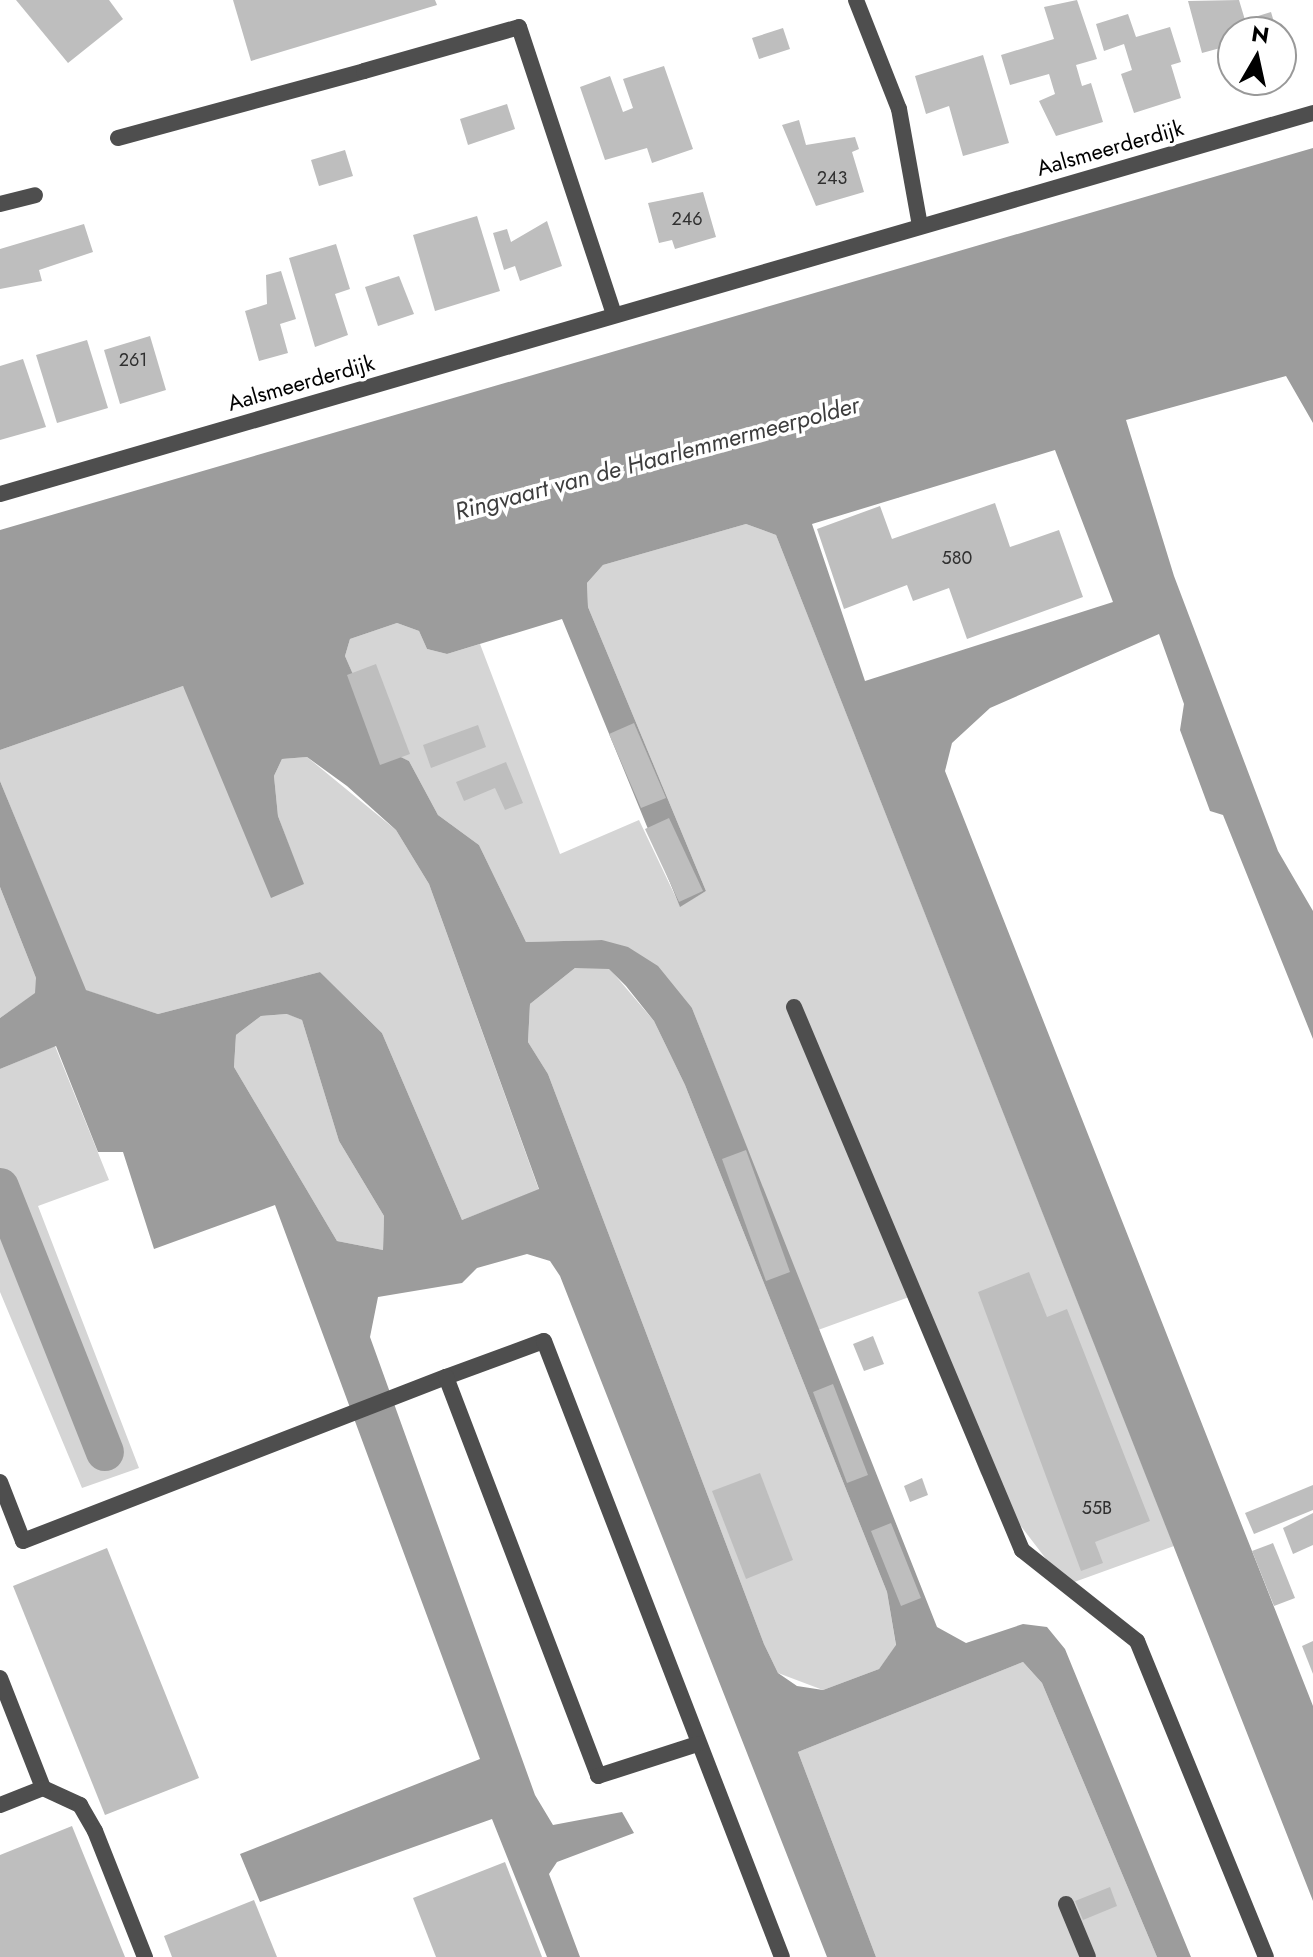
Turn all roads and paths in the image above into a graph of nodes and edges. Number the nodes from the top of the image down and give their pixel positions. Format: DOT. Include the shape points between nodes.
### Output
graph roads {
  1 [pos="856,0"];
  2 [pos="1313,113"];
  3 [pos="118,138"];
  4 [pos="35,195"];
  5 [pos="0,204"];
  6 [pos="920,226"];
  7 [pos="614,315"];
  8 [pos="0,494"];
  9 [pos="794,1007"];
  10 [pos="446,1377"];
  11 [pos="0,1482"];
  12 [pos="0,1678"];
  13 [pos="697,1744"];
  14 [pos="43,1788"];
  15 [pos="0,1805"];
  16 [pos="1066,1904"];
  17 [pos="145,1957"];
  18 [pos="782,1957"];
  19 [pos="1088,1957"];
  20 [pos="1266,1957"];
  1 -- 6 [label="street" via="899,109"];
  2 -- 6 [label="street, Aalsmeerderdijk"];
  3 -- 7 [label="street" via="519,27"];
  4 -- 5 [label="street"];
  6 -- 7 [label="street, Aalsmeerderdijk"];
  7 -- 8 [label="street, Aalsmeerderdijk"];
  9 -- 20 [label="street" via="1022,1550 1137,1641"];
  10 -- 11 [label="street" via="23,1541"];
  10 -- 13 [label="street" via="598,1776"];
  10 -- 13 [label="street" via="544,1341"];
  12 -- 14 [label="street"];
  13 -- 18 [label="street"];
  14 -- 15 [label="street"];
  14 -- 17 [label="street" via="80,1805"];
  16 -- 19 [label="street"];
}
